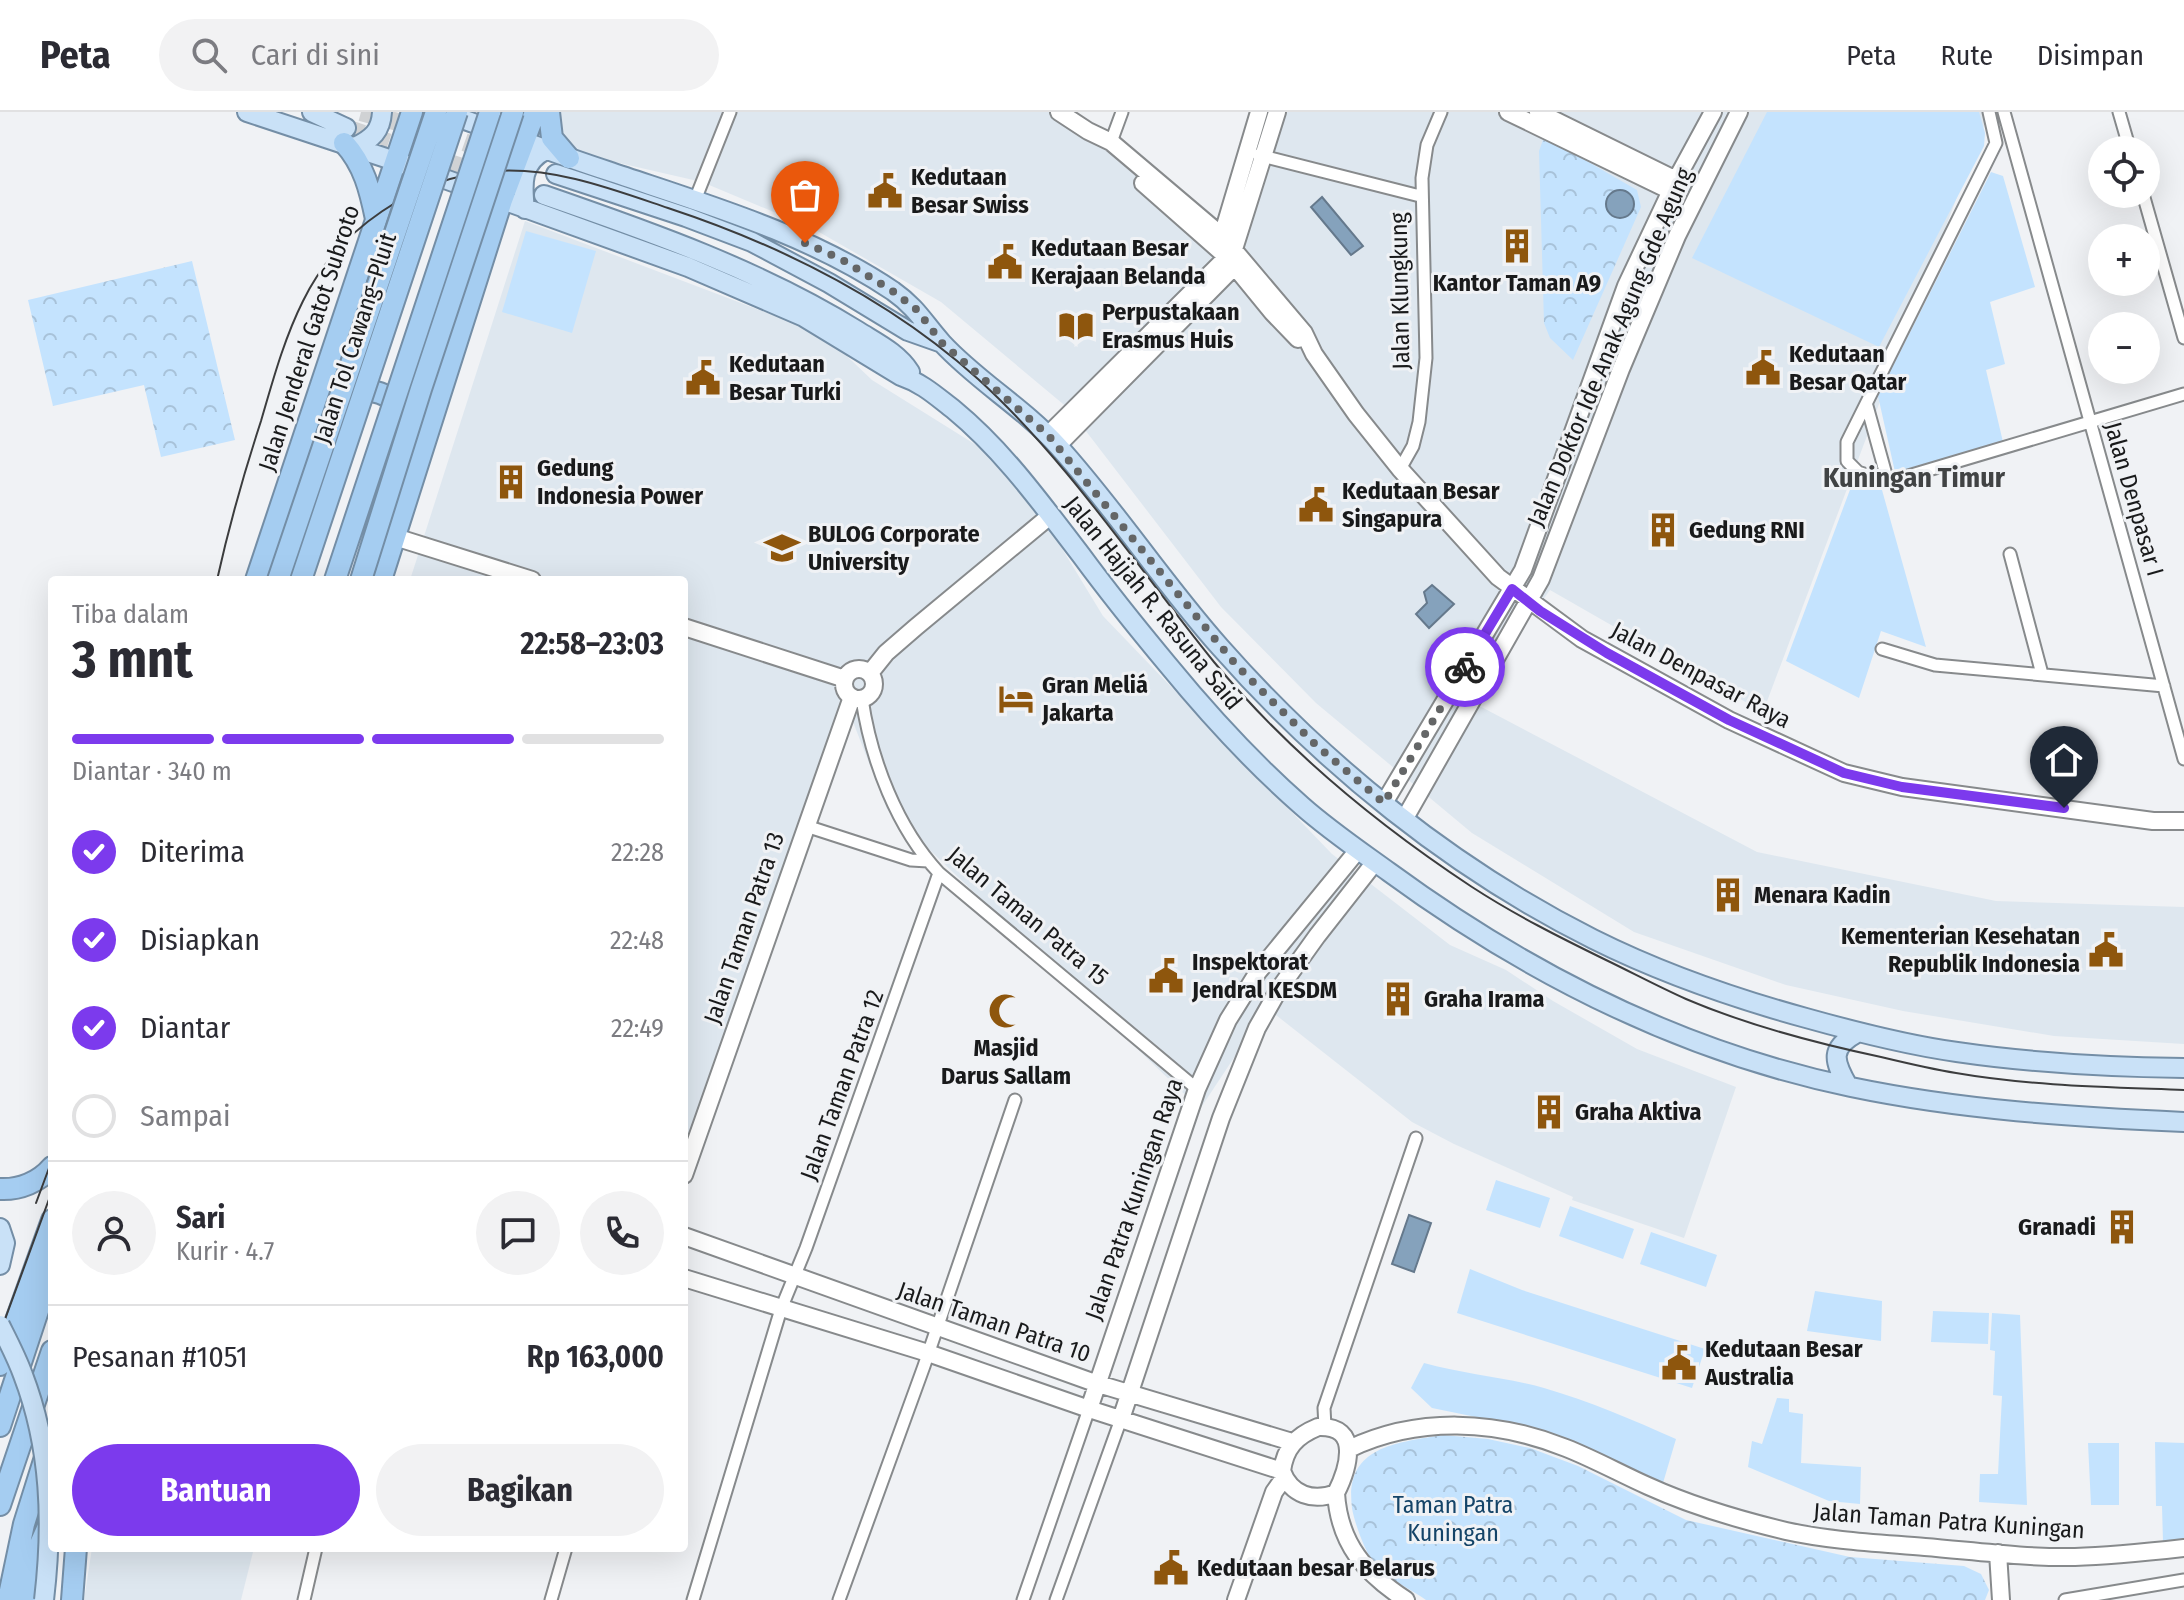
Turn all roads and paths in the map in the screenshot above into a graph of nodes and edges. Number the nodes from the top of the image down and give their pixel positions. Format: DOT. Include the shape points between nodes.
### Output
graph roads {
  1 [pos="247,112"];
  2 [pos="287,112"];
  3 [pos="382,112"];
  4 [pos="412,112"];
  5 [pos="436,112"];
  6 [pos="490,112"];
  7 [pos="513,112"];
  8 [pos="535,112"];
  9 [pos="549,112"];
  10 [pos="730,112"];
  11 [pos="1059,112"];
  12 [pos="1122,112"];
  13 [pos="1259,112"];
  14 [pos="1277,112"];
  15 [pos="1441,112"];
  16 [pos="1508,112"];
  17 [pos="1538,112"];
  18 [pos="1713,112"];
  19 [pos="1739,112"];
  20 [pos="1989,112"];
  21 [pos="2004,112"];
  22 [pos="2119,112"];
  23 [pos="456,114"];
  24 [pos="317,116"];
  25 [pos="1088,131"];
  26 [pos="2126,136"];
  27 [pos="348,139"];
  28 [pos="524,142"];
  29 [pos="1111,142"];
  30 [pos="546,150"];
  31 [pos="1255,154"];
  32 [pos="395,161"];
  33 [pos="562,166"];
  34 [pos="1674,186"];
  35 [pos="544,195"];
  36 [pos="1420,196"];
  37 [pos="502,200"];
  38 [pos="695,200"];
  39 [pos="2147,208"];
  40 [pos="525,209"];
  41 [pos="376,219"];
  42 [pos="1222,236"];
  43 [pos="1232,257"];
  44 [pos="2184,338"];
  45 [pos="942,343"];
  46 [pos="917,381"];
  47 [pos="2184,394"];
  48 [pos="315,404"];
  49 [pos="1867,406"];
  50 [pos="2090,422"];
  51 [pos="1053,440"];
  52 [pos="422,450"];
  53 [pos="1400,469"];
  54 [pos="1888,482"];
  55 [pos="1051,515"];
  56 [pos="395,537"];
  57 [pos="2010,554"];
  58 [pos="257,576"];
  59 [pos="279,576"];
  60 [pos="302,576"];
  61 [pos="336,576"];
  62 [pos="362,576"];
  63 [pos="382,576"];
  64 [pos="519,576"];
  65 [pos="1512,589"];
  66 [pos="1529,602"];
  67 [pos="688,628"];
  68 [pos="1882,649"];
  69 [pos="870,673"];
  70 [pos="2042,674"];
  71 [pos="845,679"];
  72 [pos="2164,686"];
  73 [pos="857,698"];
  74 [pos="2184,759"];
  75 [pos="1402,772"];
  76 [pos="1423,786"];
  77 [pos="1384,803"];
  78 [pos="1405,818"];
  79 [pos="2184,821"];
  80 [pos="806,826"];
  81 [pos="1358,850"];
  82 [pos="928,861"];
  83 [pos="1375,862"];
  84 [pos="939,873"];
  85 [pos="1857,1033"];
  86 [pos="2184,1068"];
  87 [pos="1848,1086"];
  88 [pos="1197,1089"];
  89 [pos="1015,1100"];
  90 [pos="2184,1122"];
  91 [pos="1416,1138"];
  92 [pos="688,1164"];
  93 [pos="48,1171"];
  94 [pos="0,1189"];
  95 [pos="0,1228"];
  96 [pos="48,1231"];
  97 [pos="688,1237"];
  98 [pos="0,1265"];
  99 [pos="794,1276"];
  100 [pos="688,1279"];
  101 [pos="48,1280"];
  102 [pos="781,1309"];
  103 [pos="0,1325"];
  104 [pos="937,1328"];
  105 [pos="928,1353"];
  106 [pos="48,1363"];
  107 [pos="0,1365"];
  108 [pos="1095,1383"];
  109 [pos="1130,1392"];
  110 [pos="1089,1409"];
  111 [pos="1121,1419"];
  112 [pos="0,1426"];
  113 [pos="1325,1427"];
  114 [pos="1292,1442"];
  115 [pos="48,1448"];
  116 [pos="1349,1449"];
  117 [pos="1283,1474"];
  118 [pos="48,1486"];
  119 [pos="1336,1493"];
  120 [pos="0,1505"];
  121 [pos="48,1527"];
  122 [pos="2184,1548"];
  123 [pos="49,1552"];
  124 [pos="76,1552"];
  125 [pos="315,1552"];
  126 [pos="565,1552"];
  127 [pos="1998,1553"];
  128 [pos="2184,1580"];
  129 [pos="8,1600"];
  130 [pos="25,1600"];
  131 [pos="44,1600"];
  132 [pos="72,1600"];
  133 [pos="304,1600"];
  134 [pos="551,1600"];
  135 [pos="693,1600"];
  136 [pos="839,1600"];
  137 [pos="1023,1600"];
  138 [pos="1056,1600"];
  139 [pos="1236,1600"];
  140 [pos="1406,1600"];
  141 [pos="2001,1600"];
  142 [pos="2065,1600"];
  1 -- 27 [label="main road"];
  2 -- 24 [label="main road" via="306,119"];
  3 -- 27 [label="main road" via="379,130 367,141"];
  4 -- 32 [label="highway, Jalan Jenderal Gatot Subroto"];
  5 -- 59 [label="highway, Jalan Jenderal Gatot Subroto, bridge"];
  6 -- 61 [label="highway, bridge"];
  7 -- 62 [label="highway, bridge"];
  8 -- 28 [label="highway"];
  9 -- 33 [label="highway"];
  10 -- 38 [label="street"];
  11 -- 25 [label="street, Jalan Denpasar Raya"];
  12 -- 29 [label="street"];
  13 -- 31 [label="street"];
  14 -- 31 [label="street"];
  15 -- 36 [label="street, Jalan Klungkung" via="1427,145"];
  16 -- 34 [label="street"];
  17 -- 34 [label="street"];
  18 -- 34 [label="street, Jalan Doktor Ide Anak Agung Gde Agung"];
  19 -- 66 [label="street, Jalan Doktor Ide Anak Agung Gde Agung" via="1677,236"];
  20 -- 49 [label="street" via="1996,143"];
  21 -- 50 [label="street, Jalan Denpasar I"];
  22 -- 26 [label="street"];
  23 -- 28 [label="main road, Jalan Hajjah R. Rasuna Said"];
  23 -- 60 [label="highway, Jalan Tol Cawang–Pluit, bridge"];
  24 -- 27 [label="main road"];
  25 -- 29 [label="street, Jalan Denpasar Raya"];
  25 -- 43 [label="street, Jalan Denpasar Raya"];
  27 -- 32 [label="main road, Jalan Hajjah R. Rasuna Said"];
  27 -- 41 [label="highway"];
  28 -- 30 [label="main road, Jalan Hajjah R. Rasuna Said"];
  28 -- 37 [label="highway"];
  29 -- 42 [label="street, Jalan Denpasar Raya"];
  30 -- 33 [label="main road, Jalan Hajjah R. Rasuna Said"];
  30 -- 40 [label="main road" via="530,161 523,179"];
  31 -- 36 [label="street"];
  31 -- 42 [label="street"];
  31 -- 43 [label="street"];
  32 -- 37 [label="main road, Jalan Hajjah R. Rasuna Said"];
  32 -- 41 [label="highway, Jalan Jenderal Gatot Subroto"];
  33 -- 38 [label="main road, Jalan Hajjah R. Rasuna Said"];
  33 -- 45 [label="main road" via="752,242 908,331"];
  34 -- 65 [label="street, Jalan Doktor Ide Anak Agung Gde Agung" via="1626,286"];
  35 -- 46 [label="main road" via="651,233 813,303 886,348"];
  36 -- 53 [label="street, Jalan Klungkung" via="1426,358 1417,431"];
  37 -- 40 [label="main road, Jalan Hajjah R. Rasuna Said"];
  37 -- 52 [label="highway"];
  38 -- 45 [label="main road, Jalan Hajjah R. Rasuna Said" via="841,259 917,310"];
  39 -- 44 [label="street"];
  40 -- 46 [label="main road, Jalan Hajjah R. Rasuna Said" via="618,239 804,317"];
  41 -- 48 [label="highway, Jalan Jenderal Gatot Subroto"];
  42 -- 43 [label="street, Jalan Denpasar Raya"];
  43 -- 51 [label="street"];
  43 -- 53 [label="street, Jalan Denpasar Raya" via="1272,312 1314,354"];
  45 -- 51 [label="main road, Jalan Hajjah R. Rasuna Said"];
  46 -- 55 [label="main road, Jalan Hajjah R. Rasuna Said" via="999,451"];
  47 -- 50 [label="street"];
  48 -- 52 [label="highway" via="353,390 390,397 413,425"];
  48 -- 58 [label="highway, Jalan Jenderal Gatot Subroto"];
  49 -- 54 [label="street"];
  49 -- 54 [label="street" via="1847,442 1847,461 1858,472"];
  50 -- 54 [label="street"];
  50 -- 72 [label="street, Jalan Denpasar I"];
  51 -- 77 [label="main road, Jalan Hajjah R. Rasuna Said" via="1237,666"];
  52 -- 56 [label="highway"];
  53 -- 65 [label="street, Jalan Denpasar Raya"];
  55 -- 69 [label="street" via="886,653"];
  55 -- 81 [label="main road, Jalan Hajjah R. Rasuna Said" via="1124,613 1244,751"];
  56 -- 63 [label="highway"];
  56 -- 64 [label="street"];
  57 -- 70 [label="street"];
  65 -- 66 [label="street, Jalan Denpasar Raya"];
  65 -- 75 [label="street, Jalan Doktor Ide Anak Agung Gde Agung"];
  66 -- 76 [label="street, Jalan Doktor Ide Anak Agung Gde Agung"];
  66 -- 79 [label="street, Jalan Denpasar Raya" via="1582,639 1729,720 1844,773 1902,787"];
  67 -- 71 [label="street"];
  68 -- 70 [label="street" via="1935,665"];
  69 -- 71 [label="street" via="858,668"];
  69 -- 73 [label="street" via="874,689"];
  70 -- 72 [label="street"];
  71 -- 73 [label="street" via="845,690"];
  72 -- 74 [label="street, Jalan Denpasar I"];
  73 -- 80 [label="street, Jalan Taman Patra 13"];
  73 -- 82 [label="street, Jalan Taman Patra 15" via="883,777"];
  75 -- 76 [label="street"];
  75 -- 77 [label="street, Jalan Doktor Ide Anak Agung Gde Agung"];
  76 -- 78 [label="street, Jalan Doktor Ide Anak Agung Gde Agung"];
  77 -- 78 [label="main road, Jalan Hajjah R. Rasuna Said"];
  78 -- 85 [label="main road, Jalan Hajjah R. Rasuna Said" via="1510,892 1602,943 1730,996"];
  80 -- 82 [label="street"];
  80 -- 92 [label="street, Jalan Taman Patra 13"];
  81 -- 83 [label="main road, Jalan Hajjah R. Rasuna Said"];
  81 -- 88 [label="street, Jalan Patra Kuningan Raya" via="1258,972 1228,1020"];
  82 -- 84 [label="street, Jalan Taman Patra 15"];
  83 -- 87 [label="main road, Jalan Hajjah R. Rasuna Said" via="1504,950 1565,983 1738,1057"];
  83 -- 109 [label="street" via="1279,989 1257,1028 1221,1118"];
  84 -- 88 [label="street, Jalan Taman Patra 15"];
  84 -- 99 [label="street, Jalan Taman Patra 12"];
  85 -- 86 [label="main road, Jalan Hajjah R. Rasuna Said" via="1956,1052"];
  85 -- 87 [label="main road" via="1836,1052"];
  87 -- 90 [label="main road, Jalan Hajjah R. Rasuna Said" via="1959,1106"];
  88 -- 108 [label="street, Jalan Patra Kuningan Raya"];
  89 -- 104 [label="street"];
  91 -- 113 [label="street" via="1324,1408"];
  93 -- 94 [label="highway" via="23,1187"];
  95 -- 98 [label="main road" via="5,1243"];
  96 -- 107 [label="highway"];
  97 -- 99 [label="street, Jalan Taman Patra 10"];
  99 -- 102 [label="street, Jalan Taman Patra 12"];
  99 -- 104 [label="street, Jalan Taman Patra 10"];
  100 -- 102 [label="street"];
  101 -- 112 [label="highway"];
  102 -- 105 [label="street"];
  102 -- 135 [label="street, Jalan Taman Patra 12"];
  103 -- 118 [label="main road, bridge" via="38,1421"];
  104 -- 105 [label="street"];
  104 -- 108 [label="street, Jalan Taman Patra 10"];
  105 -- 110 [label="street"];
  105 -- 136 [label="street"];
  106 -- 120 [label="highway"];
  108 -- 109 [label="street, Jalan Taman Patra 10"];
  108 -- 110 [label="street, Jalan Patra Kuningan Raya"];
  109 -- 111 [label="street"];
  109 -- 114 [label="street, Jalan Taman Patra 10"];
  110 -- 111 [label="street"];
  110 -- 137 [label="street, Jalan Patra Kuningan Raya"];
  111 -- 117 [label="street"];
  111 -- 138 [label="street"];
  113 -- 114 [label="street"];
  113 -- 116 [label="street" via="1341,1434"];
  114 -- 117 [label="street"];
  115 -- 129 [label="highway"];
  116 -- 119 [label="street"];
  116 -- 127 [label="street, Jalan Taman Patra Kuningan" via="1419,1428 1459,1424 1507,1430 1563,1446 1665,1493 1787,1531 1849,1542"];
  117 -- 119 [label="street" via="1295,1491 1312,1498"];
  117 -- 139 [label="street"];
  119 -- 140 [label="street" via="1337,1512 1353,1551 1380,1583"];
  121 -- 130 [label="highway"];
  122 -- 127 [label="street, Jalan Taman Patra Kuningan" via="2074,1557"];
  123 -- 131 [label="main road, bridge"];
  124 -- 132 [label="highway"];
  125 -- 133 [label="street"];
  126 -- 134 [label="street"];
  127 -- 141 [label="street"];
  128 -- 142 [label="street"];
}
